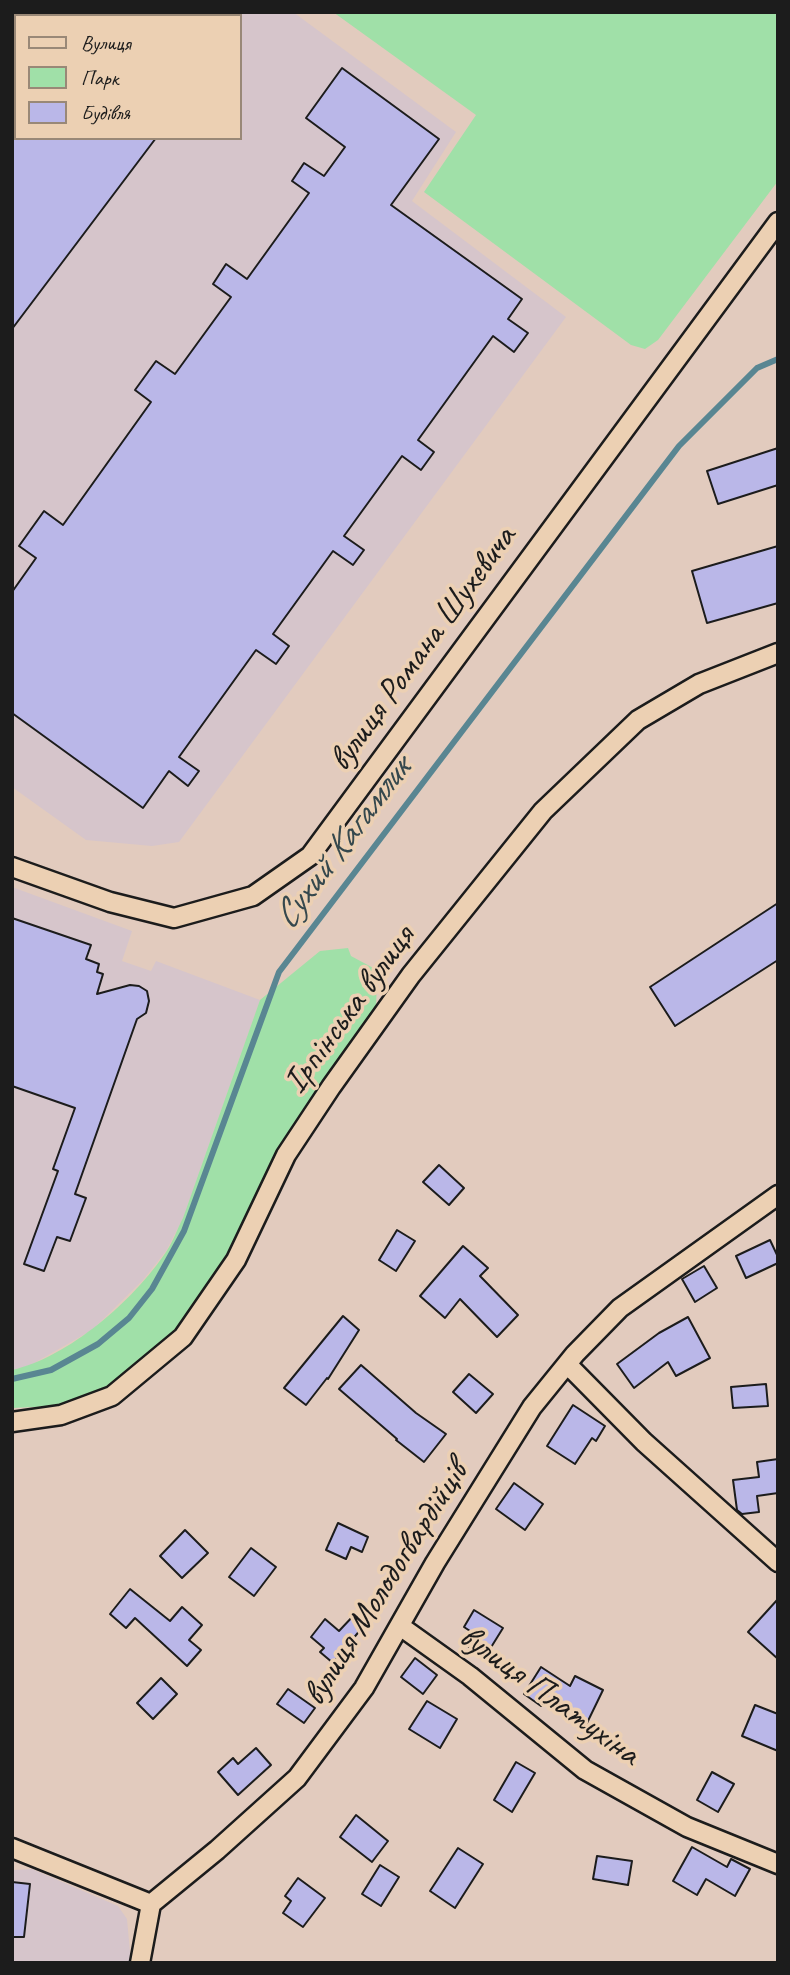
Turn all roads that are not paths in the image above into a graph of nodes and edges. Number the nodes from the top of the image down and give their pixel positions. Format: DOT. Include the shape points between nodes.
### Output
graph roads {
  1 [pos="778,222"];
  2 [pos="778,653"];
  3 [pos="12,867"];
  4 [pos="778,1195"];
  5 [pos="567,1364"];
  6 [pos="12,1422"];
  7 [pos="778,1562"];
  8 [pos="400,1626"];
  9 [pos="12,1848"];
  10 [pos="778,1864"];
  11 [pos="151,1904"];
  12 [pos="140,1963"];
  1 -- 3 [label="street, вулиця Романа Шухевича" via="310,856 253,896 174,918 110,902"];
  2 -- 6 [label="street, Ірпінська вулиця" via="699,684 638,720 543,811 411,975 331,1087 286,1155 236,1260 183,1337 112,1396 61,1415"];
  4 -- 5 [label="street, вулиця Молодогвардійців" via="620,1308"];
  5 -- 7 [label="street" via="644,1442"];
  5 -- 8 [label="street, вулиця Молодогвардійців" via="532,1407"];
  8 -- 10 [label="street, вулиця Платухіна" via="470,1676 585,1770 687,1827"];
  8 -- 11 [label="street, вулиця Молодогвардійців" via="364,1688 297,1778"];
  9 -- 11 [label="street"];
  11 -- 12 [label="street"];
}
